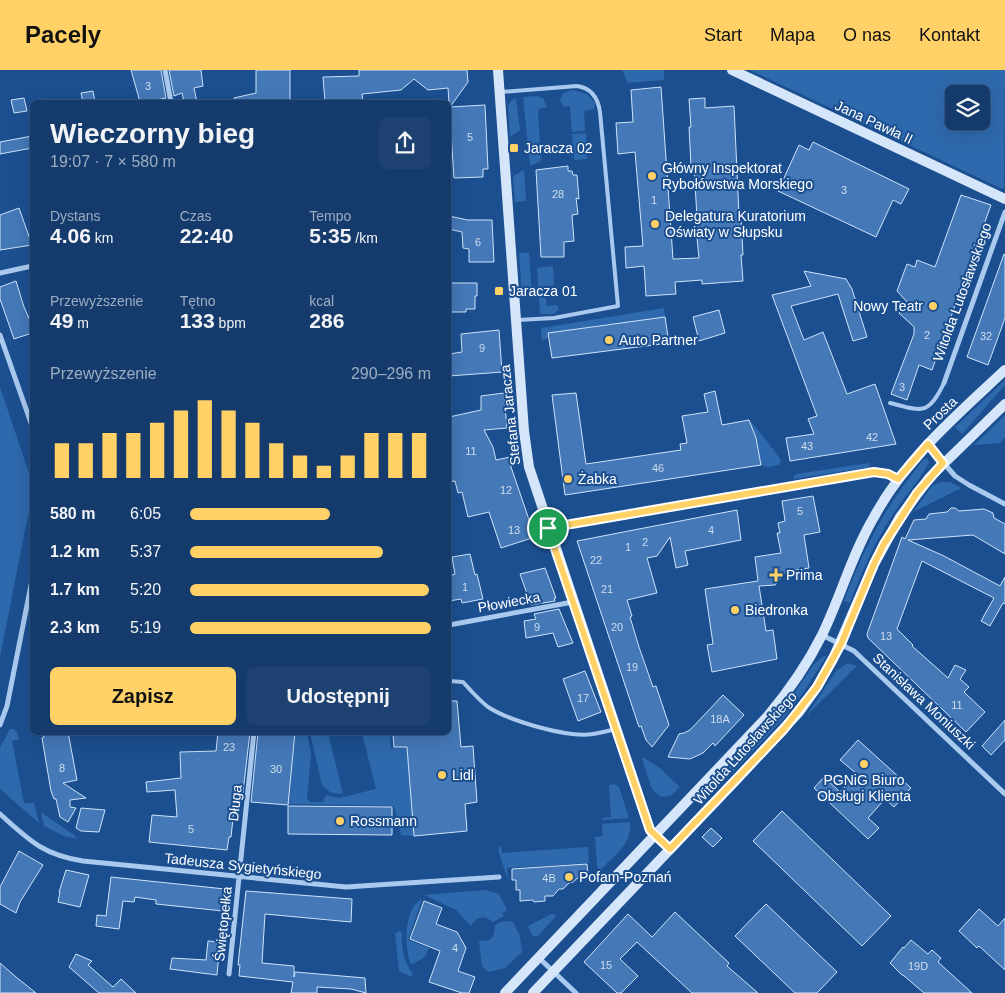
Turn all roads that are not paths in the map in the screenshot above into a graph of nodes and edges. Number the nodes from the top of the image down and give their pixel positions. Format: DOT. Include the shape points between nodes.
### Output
graph roads {
  1 [pos="165,70"];
  2 [pos="498,70"];
  3 [pos="732,70"];
  4 [pos="500,93"];
  5 [pos="172,100"];
  6 [pos="1005,199"];
  7 [pos="1005,212"];
  8 [pos="30,266"];
  9 [pos="0,273"];
  10 [pos="516,320"];
  11 [pos="0,335"];
  12 [pos="1005,370"];
  13 [pos="944,383"];
  14 [pos="890,403"];
  15 [pos="1005,404"];
  16 [pos="30,420"];
  17 [pos="928,444"];
  18 [pos="943,463"];
  19 [pos="898,479"];
  20 [pos="1005,504"];
  21 [pos="548,528"];
  22 [pos="30,590"];
  23 [pos="573,602"];
  24 [pos="451,625"];
  25 [pos="822,635"];
  26 [pos="841,644"];
  27 [pos="451,681"];
  28 [pos="0,725"];
  29 [pos="616,729"];
  30 [pos="254,735"];
  31 [pos="1005,794"];
  32 [pos="0,814"];
  33 [pos="655,835"];
  34 [pos="670,849"];
  35 [pos="239,876"];
  36 [pos="499,877"];
  37 [pos="538,957"];
  38 [pos="553,971"];
  39 [pos="229,974"];
  40 [pos="505,993"];
  41 [pos="533,993"];
  42 [pos="576,993"];
  1 -- 5 [label="street"];
  2 -- 4 [label="main road, Stefana Jaracza"];
  3 -- 6 [label="main road, Jana Pawła II"];
  4 -- 10 [label="main road, Stefana Jaracza"];
  4 -- 10 [label="lane" via="578,86 588,89 596,98 600,112 618,306 554,318"];
  7 -- 13 [label="street, Witolda Lutosławskiego"];
  8 -- 9 [label="street"];
  10 -- 21 [label="main road, Stefana Jaracza" via="527,456"];
  11 -- 16 [label="street"];
  12 -- 17 [label="main road, Prosta"];
  13 -- 14 [label="lane" via="926,408 920,410"];
  15 -- 18 [label="main road"];
  17 -- 18 [label="street"];
  17 -- 19 [label="main road, Prosta"];
  18 -- 20 [label="street" via="969,486"];
  18 -- 26 [label="main road, Witolda Lutosławskiego" via="917,493 884,544"];
  19 -- 21 [label="street" via="874,472"];
  19 -- 25 [label="main road, Witolda Lutosławskiego" via="865,532"];
  21 -- 23 [label="main road, Stefana Jaracza"];
  22 -- 28 [label="street" via="7,706"];
  23 -- 24 [label="street, Płowiecka"];
  23 -- 29 [label="main road, Stefana Jaracza"];
  25 -- 26 [label="street, Stanisława Moniuszki"];
  25 -- 33 [label="main road, Witolda Lutosławskiego" via="808,662 767,717"];
  26 -- 31 [label="street, Stanisława Moniuszki" via="859,655"];
  26 -- 34 [label="main road, Witolda Lutosławskiego" via="799,712"];
  27 -- 29 [label="lane" via="464,682 488,707 530,724 580,735"];
  29 -- 33 [label="main road, Stefana Jaracza" via="650,830"];
  30 -- 35 [label="street, Długa"];
  32 -- 35 [label="street, Tadeusza Sygietyńskiego" via="34,844 62,857"];
  33 -- 34 [label="main road, Stefana Jaracza"];
  33 -- 37 [label="main road, Witolda Lutosławskiego"];
  34 -- 38 [label="main road, Witolda Lutosławskiego"];
  35 -- 36 [label="street, Tadeusza Sygietyńskiego" via="353,887"];
  35 -- 39 [label="street, Świętopełka"];
  37 -- 38 [label="street"];
  37 -- 40 [label="main road, Witolda Lutosławskiego"];
  38 -- 41 [label="main road, Witolda Lutosławskiego"];
  38 -- 42 [label="street"];
}
